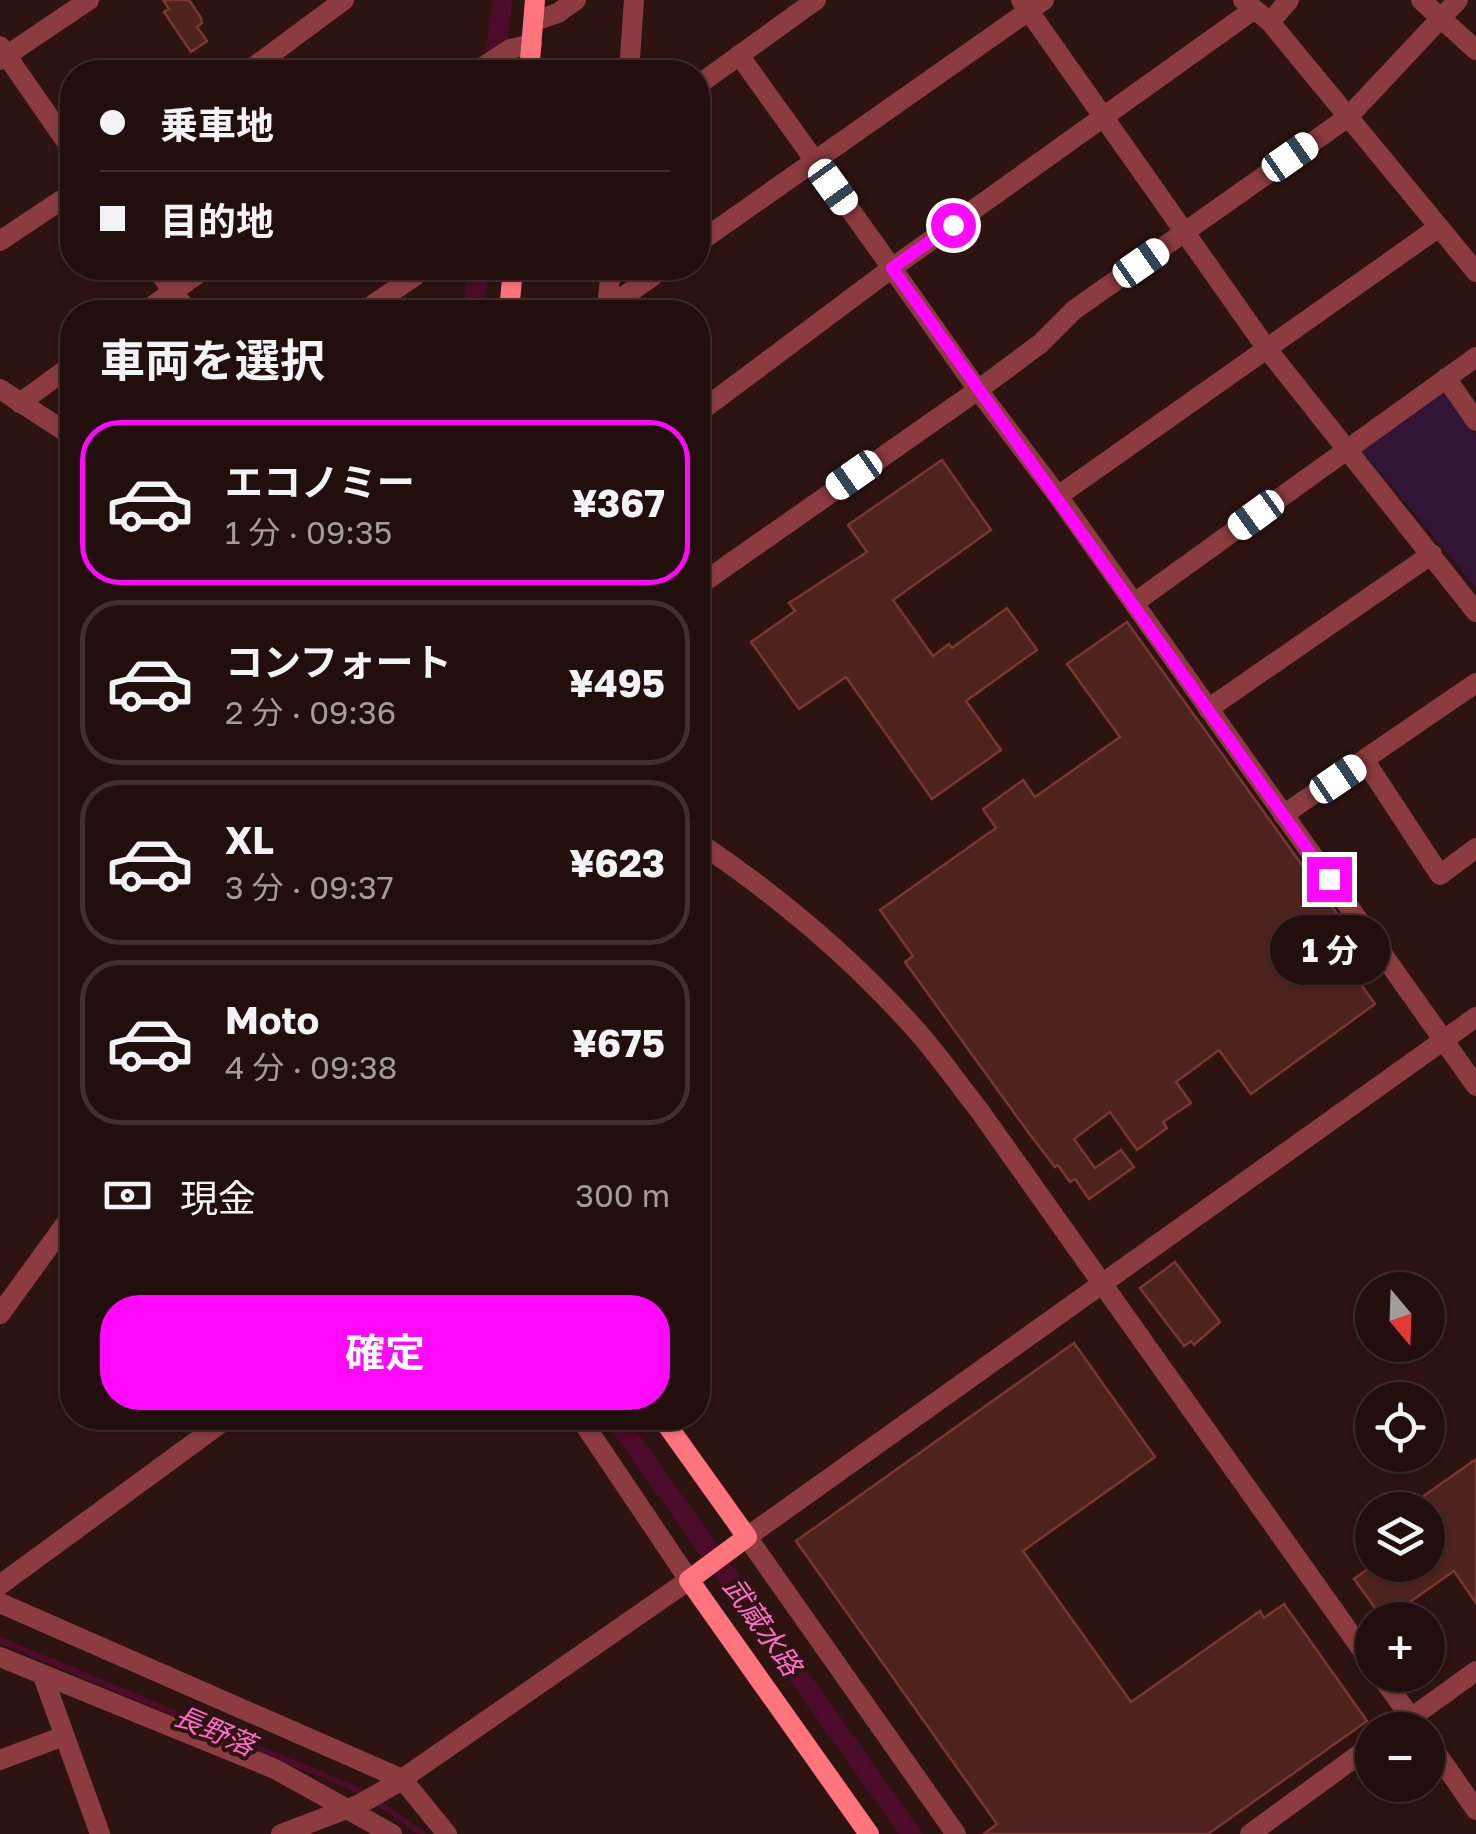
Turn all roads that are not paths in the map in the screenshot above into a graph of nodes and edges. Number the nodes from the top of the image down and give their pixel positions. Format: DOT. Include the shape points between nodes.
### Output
graph roads {
  1 [pos="89,0"];
  2 [pos="344,0"];
  3 [pos="576,0"];
  4 [pos="634,0"];
  5 [pos="816,0"];
  6 [pos="1289,0"];
  7 [pos="1421,0"];
  8 [pos="1458,0"];
  9 [pos="1031,4"];
  10 [pos="535,11"];
  11 [pos="1255,11"];
  12 [pos="1440,16"];
  13 [pos="524,45"];
  14 [pos="1476,50"];
  15 [pos="2,54"];
  16 [pos="738,55"];
  17 [pos="264,60"];
  18 [pos="497,60"];
  19 [pos="527,60"];
  20 [pos="630,60"];
  21 [pos="710,75"];
  22 [pos="1104,117"];
  23 [pos="1348,117"];
  24 [pos="60,134"];
  25 [pos="814,160"];
  26 [pos="60,200"];
  27 [pos="1439,228"];
  28 [pos="1185,232"];
  29 [pos="710,235"];
  30 [pos="0,242"];
  31 [pos="892,268"];
  32 [pos="1476,272"];
  33 [pos="164,280"];
  34 [pos="190,280"];
  35 [pos="409,280"];
  36 [pos="647,280"];
  37 [pos="173,292"];
  38 [pos="161,300"];
  39 [pos="179,300"];
  40 [pos="380,300"];
  41 [pos="619,300"];
  42 [pos="1267,349"];
  43 [pos="1476,356"];
  44 [pos="60,374"];
  45 [pos="1446,378"];
  46 [pos="0,389"];
  47 [pos="978,390"];
  48 [pos="20,403"];
  49 [pos="710,404"];
  50 [pos="1476,421"];
  51 [pos="60,428"];
  52 [pos="1347,450"];
  53 [pos="1058,496"];
  54 [pos="1432,554"];
  55 [pos="710,578"];
  56 [pos="1134,603"];
  57 [pos="1476,612"];
  58 [pos="1476,683"];
  59 [pos="1208,710"];
  60 [pos="1365,760"];
  61 [pos="1283,815"];
  62 [pos="1476,848"];
  63 [pos="710,850"];
  64 [pos="1476,1017"];
  65 [pos="1444,1039"];
  66 [pos="1476,1086"];
  67 [pos="60,1232"];
  68 [pos="1103,1286"];
  69 [pos="0,1314"];
  70 [pos="212,1430"];
  71 [pos="589,1430"];
  72 [pos="670,1430"];
  73 [pos="740,1542"];
  74 [pos="695,1575"];
  75 [pos="0,1585"];
  76 [pos="0,1604"];
  77 [pos="1355,1640"];
  78 [pos="0,1657"];
  79 [pos="1476,1671"];
  80 [pos="43,1676"];
  81 [pos="1425,1712"];
  82 [pos="64,1736"];
  83 [pos="1355,1758"];
  84 [pos="0,1760"];
  85 [pos="1445,1765"];
  86 [pos="398,1782"];
  87 [pos="355,1806"];
  88 [pos="1476,1810"];
  89 [pos="100,1834"];
  90 [pos="282,1834"];
  91 [pos="392,1834"];
  92 [pos="447,1834"];
  93 [pos="868,1834"];
  94 [pos="956,1834"];
  95 [pos="1250,1834"];
  1 -- 15 [label="street"];
  2 -- 17 [label="street"];
  3 -- 10 [label="street" via="558,13"];
  4 -- 20 [label="street"];
  5 -- 16 [label="street"];
  6 -- 11 [label="street"];
  7 -- 12 [label="street"];
  8 -- 12 [label="street"];
  9 -- 22 [label="street"];
  9 -- 25 [label="street"];
  10 -- 13 [label="main road"];
  11 -- 22 [label="street"];
  11 -- 23 [label="street"];
  12 -- 14 [label="street"];
  12 -- 23 [label="street"];
  13 -- 18 [label="street"];
  13 -- 19 [label="main road"];
  15 -- 24 [label="street"];
  16 -- 21 [label="street"];
  16 -- 25 [label="street"];
  22 -- 28 [label="street"];
  22 -- 31 [label="street"];
  23 -- 27 [label="street"];
  23 -- 28 [label="street"];
  25 -- 29 [label="street"];
  25 -- 31 [label="street"];
  26 -- 30 [label="street"];
  27 -- 32 [label="street"];
  27 -- 42 [label="street"];
  28 -- 42 [label="street"];
  28 -- 47 [label="street" via="1074,310"];
  31 -- 47 [label="street"];
  31 -- 49 [label="street"];
  33 -- 37 [label="street"];
  34 -- 37 [label="street"];
  35 -- 40 [label="street"];
  36 -- 41 [label="street"];
  37 -- 38 [label="street"];
  37 -- 39 [label="street"];
  42 -- 52 [label="street"];
  42 -- 53 [label="street"];
  43 -- 45 [label="street"];
  44 -- 48 [label="street"];
  45 -- 50 [label="street"];
  45 -- 52 [label="street"];
  46 -- 48 [label="street"];
  47 -- 53 [label="street"];
  47 -- 55 [label="street"];
  48 -- 51 [label="street"];
  52 -- 54 [label="street"];
  52 -- 56 [label="street"];
  53 -- 56 [label="street"];
  54 -- 57 [label="street"];
  54 -- 59 [label="street"];
  56 -- 59 [label="street"];
  58 -- 60 [label="street"];
  59 -- 61 [label="street"];
  60 -- 61 [label="street"];
  60 -- 62 [label="street" via="1440,874"];
  61 -- 65 [label="street"];
  63 -- 68 [label="street" via="776,896 910,1022"];
  64 -- 65 [label="street"];
  65 -- 66 [label="street"];
  65 -- 68 [label="street"];
  67 -- 69 [label="street"];
  68 -- 73 [label="street"];
  68 -- 77 [label="street"];
  70 -- 75 [label="street"];
  71 -- 74 [label="street"];
  72 -- 73 [label="main road"];
  73 -- 74 [label="main road"];
  73 -- 94 [label="street"];
  74 -- 86 [label="street"];
  74 -- 93 [label="main road"];
  76 -- 86 [label="street"];
  78 -- 80 [label="street"];
  79 -- 81 [label="street"];
  80 -- 82 [label="street"];
  80 -- 87 [label="street"];
  82 -- 84 [label="street"];
  82 -- 89 [label="street"];
  83 -- 95 [label="street"];
  85 -- 88 [label="street"];
  86 -- 87 [label="street"];
  86 -- 92 [label="street"];
  87 -- 90 [label="street"];
  87 -- 91 [label="street"];
}
